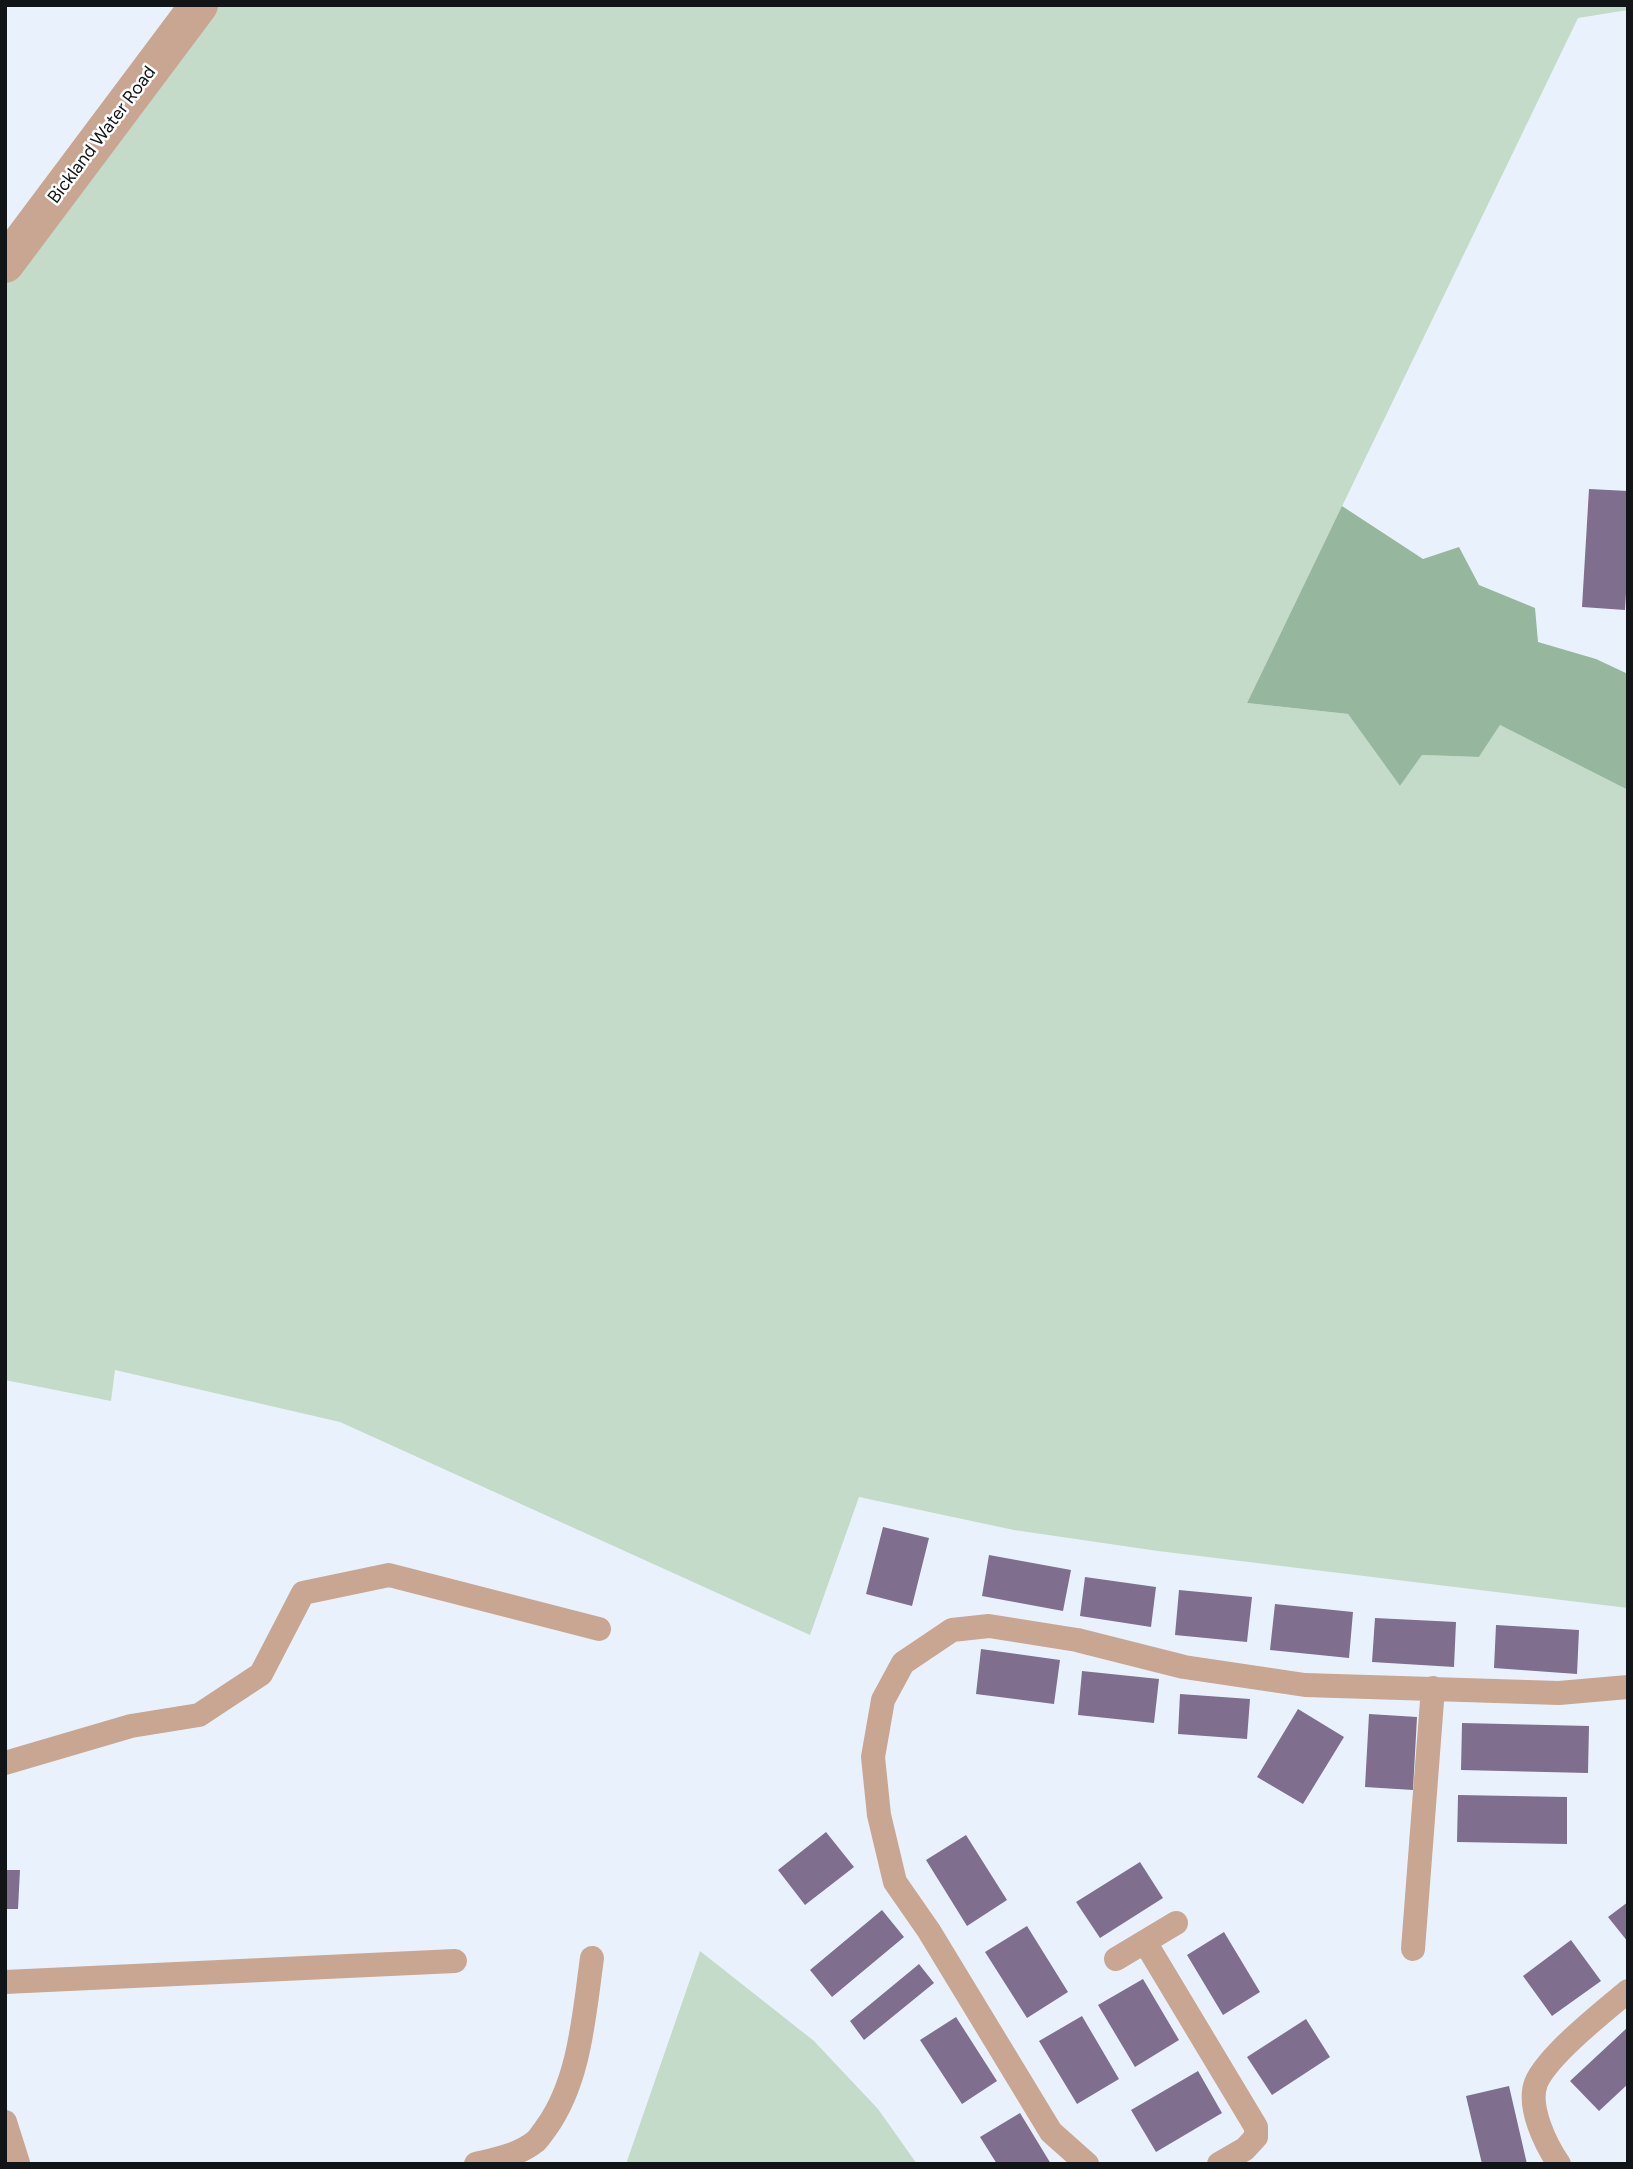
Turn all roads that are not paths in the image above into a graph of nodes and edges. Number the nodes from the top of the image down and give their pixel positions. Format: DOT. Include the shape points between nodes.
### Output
graph roads {
  1 [pos="199,5"];
  2 [pos="5,264"];
  3 [pos="599,1629"];
  4 [pos="1628,1687"];
  5 [pos="1433,1689"];
  6 [pos="5,1763"];
  7 [pos="1175,1923"];
  8 [pos="1145,1941"];
  9 [pos="1413,1949"];
  10 [pos="592,1958"];
  11 [pos="1116,1959"];
  12 [pos="455,1961"];
  13 [pos="5,1982"];
  14 [pos="1628,1991"];
  15 [pos="5,2122"];
  16 [pos="5,2162"];
  17 [pos="18,2163"];
  18 [pos="32,2164"];
  19 [pos="477,2164"];
  20 [pos="1087,2164"];
  21 [pos="1219,2164"];
  22 [pos="1559,2164"];
  1 -- 2 [label="street, Bickland Water Road"];
  3 -- 6 [label="lane" via="389,1575 303,1593 261,1674 199,1715 131,1726"];
  4 -- 5 [label="lane" via="1559,1693"];
  5 -- 9 [label="lane"];
  5 -- 20 [label="lane" via="1306,1685 1184,1667 1077,1640 989,1626 951,1630 903,1662 883,1700 873,1758 879,1815 895,1882 1051,2132"];
  7 -- 8 [label="lane"];
  8 -- 11 [label="lane"];
  8 -- 21 [label="lane" via="1256,2127 1256,2137 1245,2149"];
  10 -- 19 [label="lane" via="580,2037 558,2112 537,2140 508,2157"];
  12 -- 13 [label="lane"];
  14 -- 22 [label="lane" via="1550,2061 1535,2085 1535,2111"];
  15 -- 17 [label="lane"];
  16 -- 17 [label="lane"];
  17 -- 18 [label="lane"];
}
